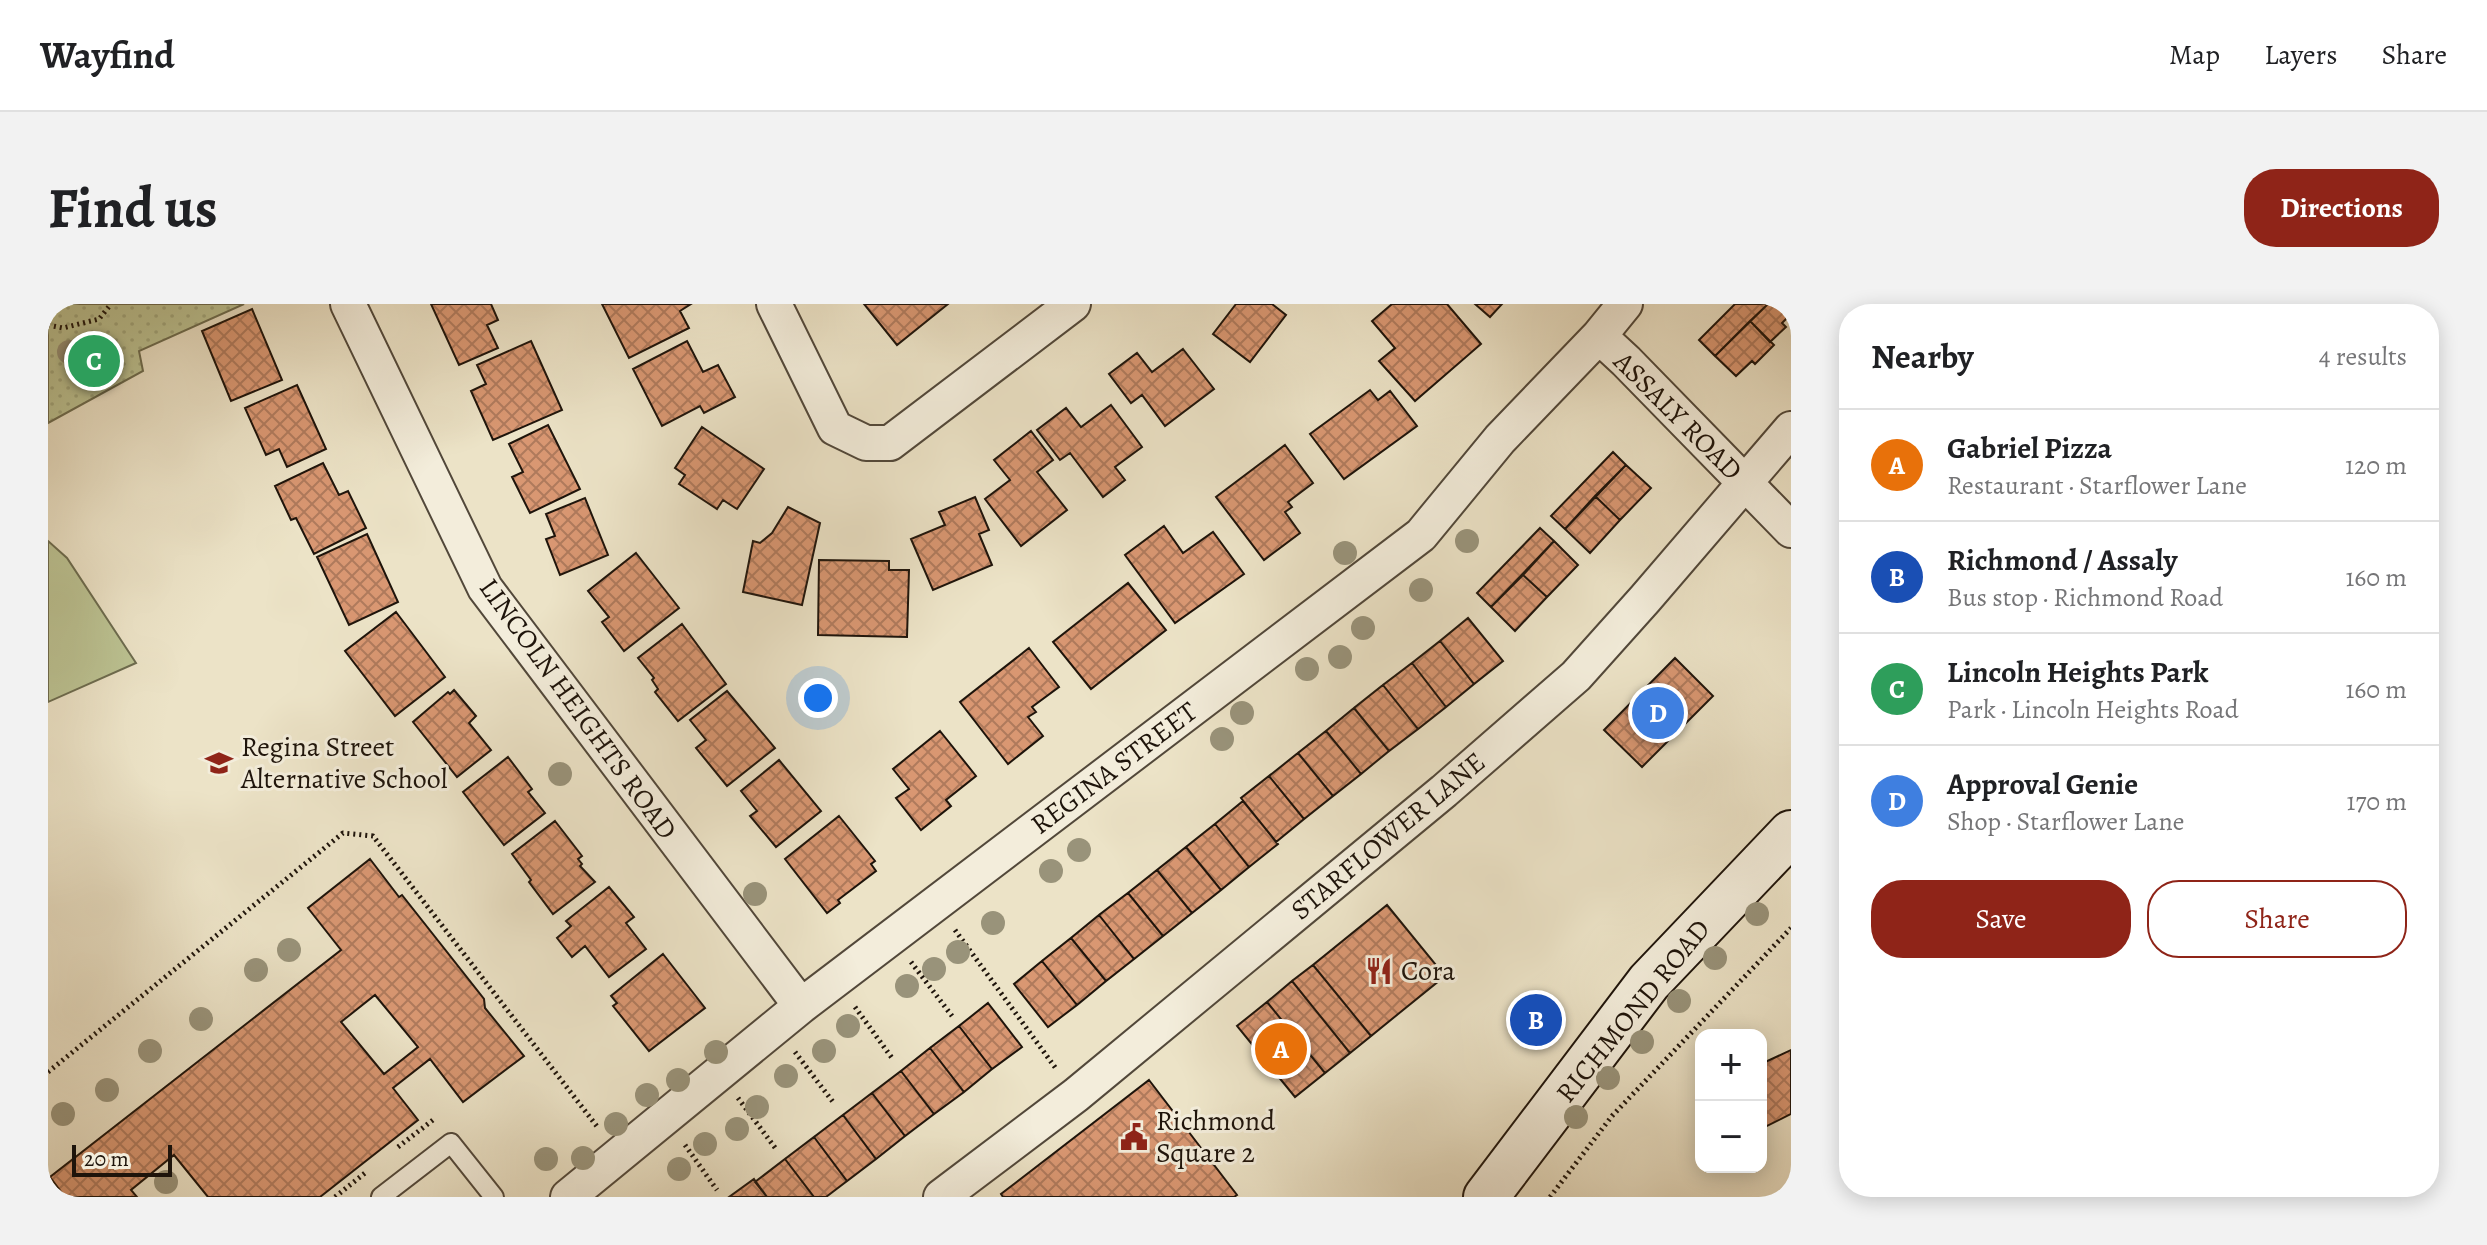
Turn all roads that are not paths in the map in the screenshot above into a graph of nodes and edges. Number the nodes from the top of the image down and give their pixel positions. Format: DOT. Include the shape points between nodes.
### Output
graph roads {
  1 [pos="348,304"];
  2 [pos="774,304"];
  3 [pos="1073,304"];
  4 [pos="1625,304"];
  5 [pos="1599,336"];
  6 [pos="1791,429"];
  7 [pos="1743,483"];
  8 [pos="1791,530"];
  9 [pos="1791,833"];
  10 [pos="788,1016"];
  11 [pos="381,1197"];
  12 [pos="494,1197"];
  13 [pos="568,1197"];
  14 [pos="941,1197"];
  15 [pos="1486,1197"];
  1 -- 10 [label="street, LINCOLN HEIGHTS ROAD" via="485,588"];
  2 -- 3 [label="street" via="835,428 866,443 890,443"];
  4 -- 5 [label="street, REGINA STREET"];
  5 -- 7 [label="street, ASSALY ROAD"];
  5 -- 10 [label="street, REGINA STREET" via="1500,439 1421,535"];
  6 -- 7 [label="street, STARFLOWER LANE"];
  7 -- 8 [label="street, ASSALY ROAD"];
  7 -- 14 [label="street, STARFLOWER LANE" via="1576,676 1076,1095"];
  9 -- 15 [label="main road, RICHMOND ROAD" via="1649,982"];
  10 -- 13 [label="street, REGINA STREET"];
  11 -- 12 [label="lane" via="451,1143"];
}
